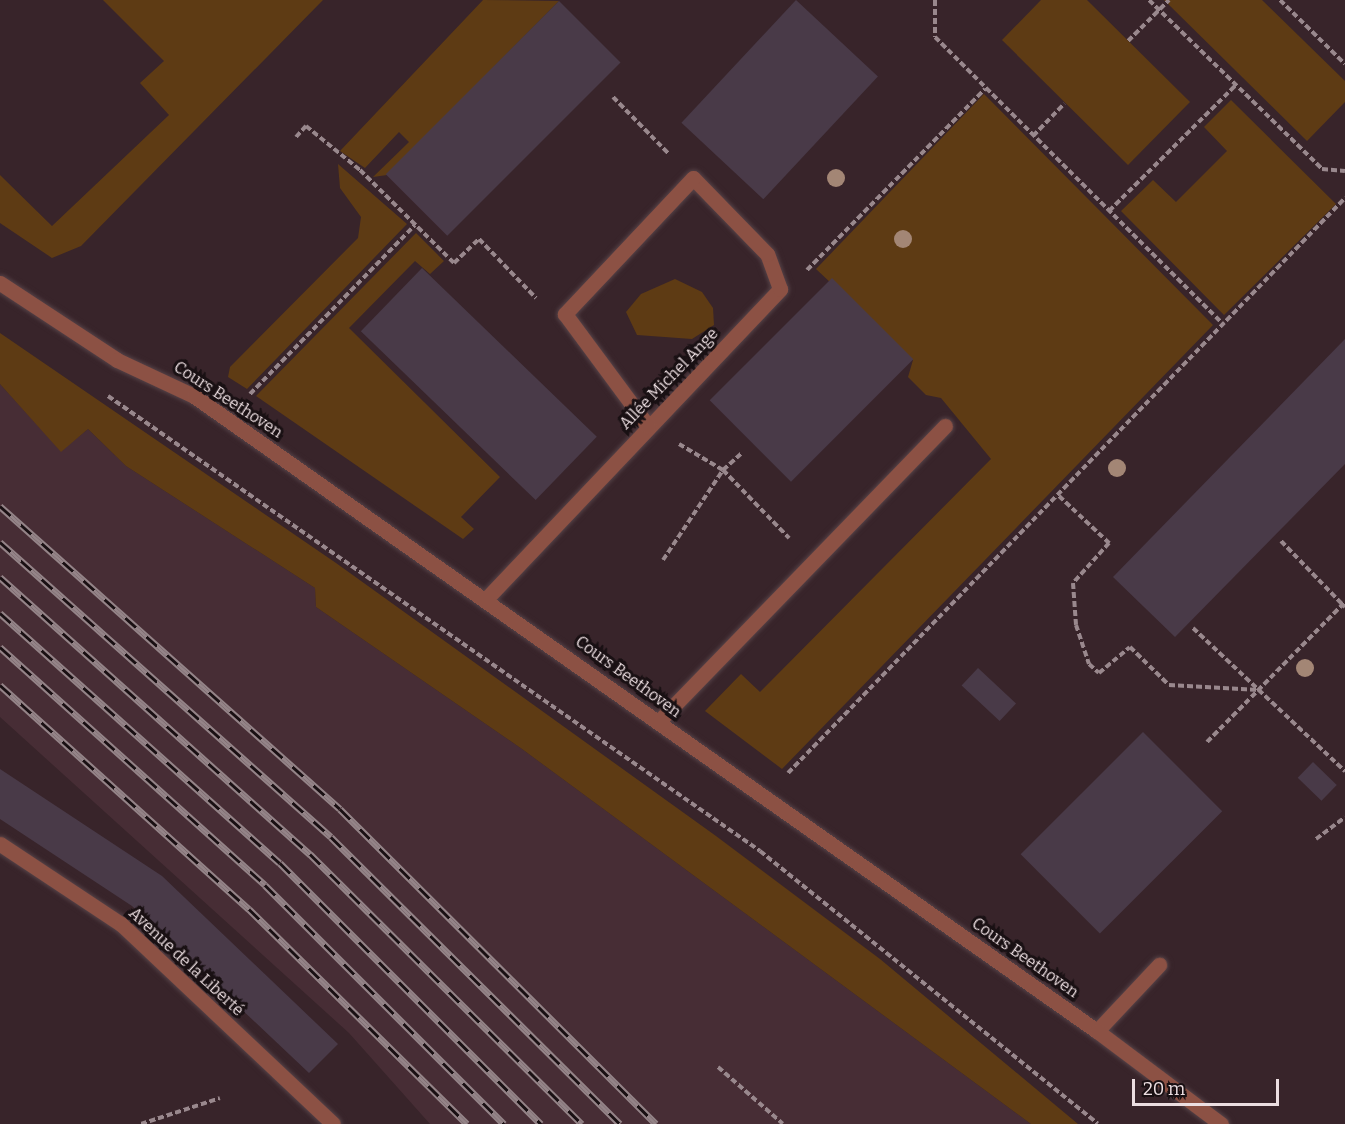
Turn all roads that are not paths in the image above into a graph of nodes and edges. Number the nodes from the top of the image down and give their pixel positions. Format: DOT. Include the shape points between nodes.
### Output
graph roads {
  1 [pos="0,284"];
  2 [pos="648,426"];
  3 [pos="945,426"];
  4 [pos="486,598"];
  5 [pos="659,722"];
  6 [pos="0,844"];
  7 [pos="1159,964"];
  8 [pos="1097,1031"];
  9 [pos="333,1124"];
  10 [pos="1221,1124"];
  1 -- 4 [label="street, Cours Beethoven" via="117,360 180,386"];
  2 -- 2 [label="street, Allée Michel Ange" via="780,289 767,254 693,178 565,314"];
  2 -- 4 [label="street, Allée Michel Ange"];
  3 -- 5 [label="street" via="810,560"];
  4 -- 5 [label="street, Cours Beethoven"];
  5 -- 8 [label="street, Cours Beethoven"];
  6 -- 9 [label="street, Avenue de la Liberté" via="121,924"];
  7 -- 8 [label="street"];
  8 -- 10 [label="street, Cours Beethoven"];
}
